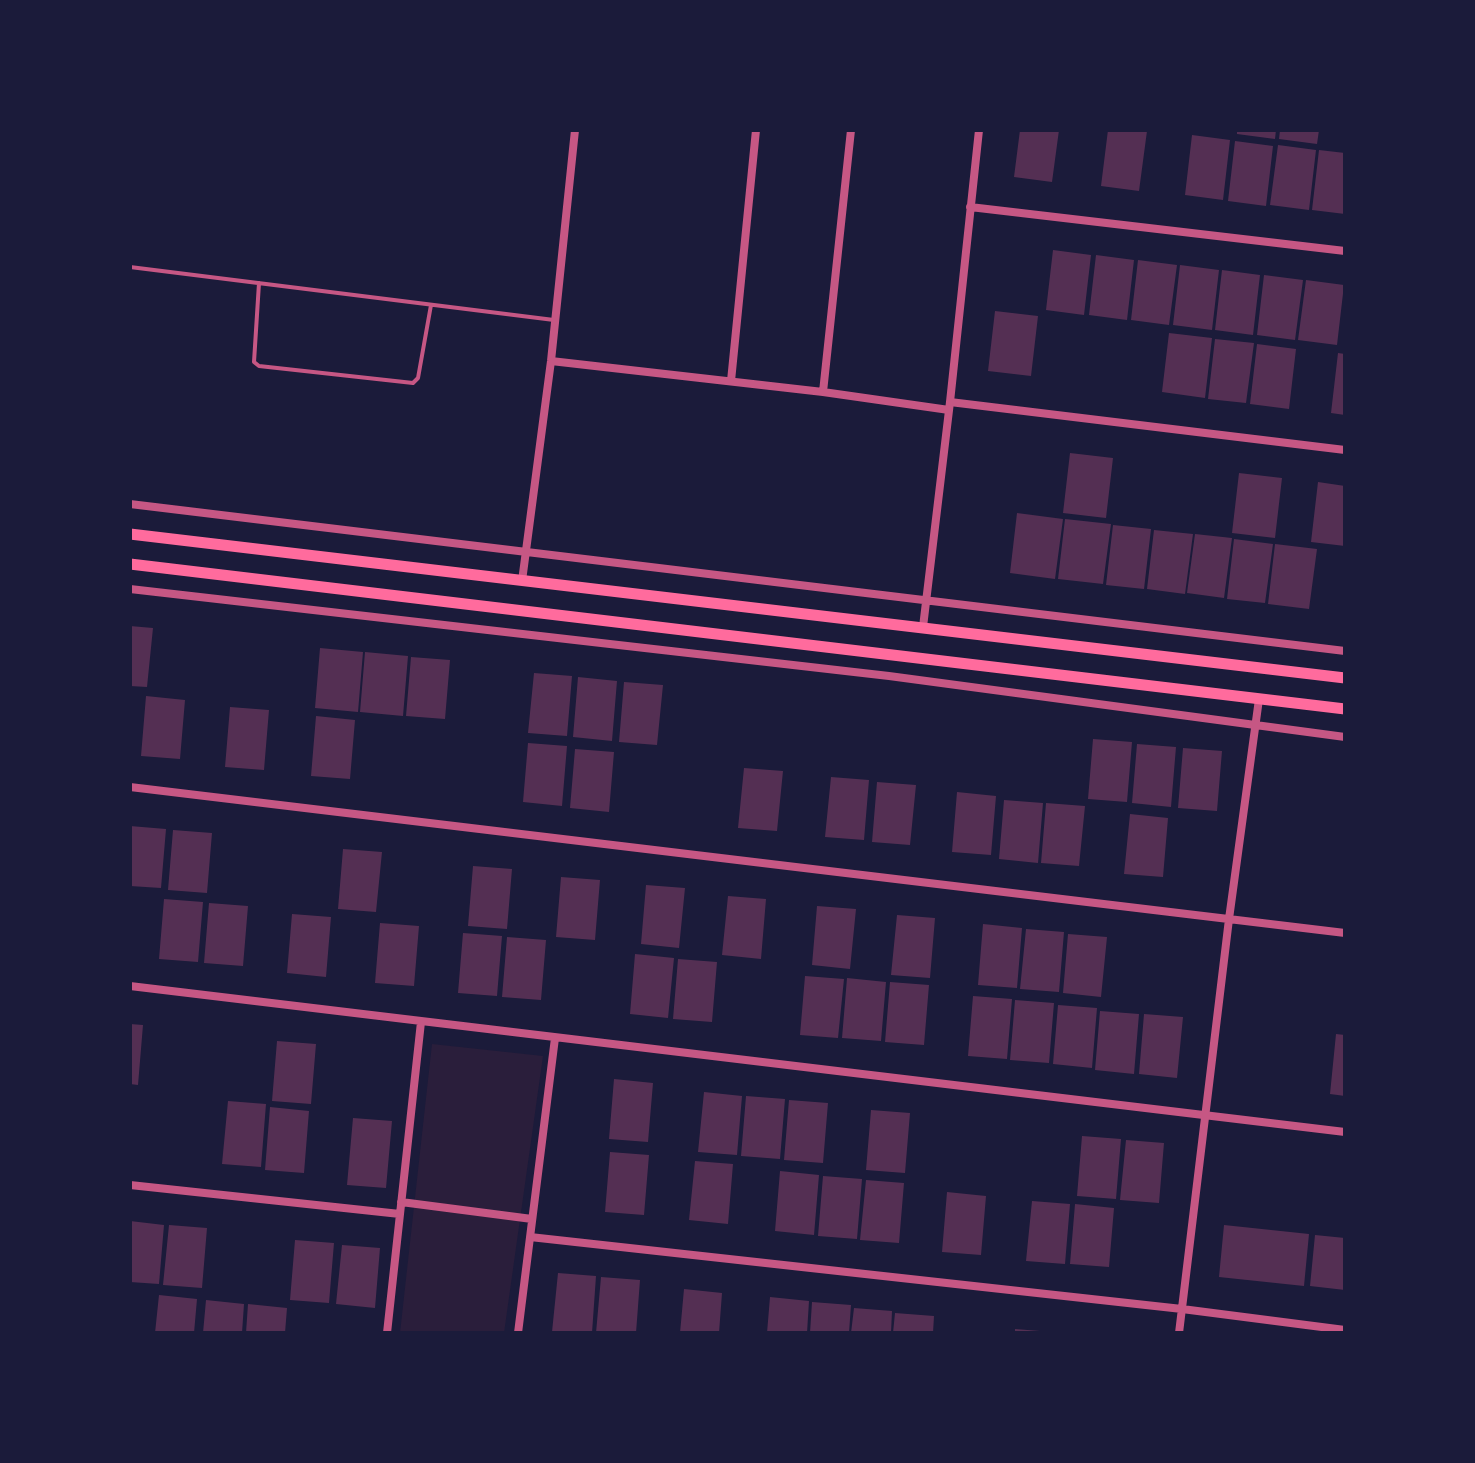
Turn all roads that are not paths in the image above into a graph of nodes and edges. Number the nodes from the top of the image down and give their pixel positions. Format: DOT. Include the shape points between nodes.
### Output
graph roads {
  1 [pos="575,130"];
  2 [pos="756,130"];
  3 [pos="851,130"];
  4 [pos="979,130"];
  5 [pos="970,207"];
  6 [pos="1345,251"];
  7 [pos="130,267"];
  8 [pos="259,283"];
  9 [pos="431,305"];
  10 [pos="554,320"];
  11 [pos="551,361"];
  12 [pos="731,381"];
  13 [pos="823,392"];
  14 [pos="949,406"];
  15 [pos="1345,450"];
  16 [pos="130,504"];
  17 [pos="130,534"];
  18 [pos="525,550"];
  19 [pos="130,564"];
  20 [pos="522,581"];
  21 [pos="130,589"];
  22 [pos="927,600"];
  23 [pos="923,627"];
  24 [pos="1345,651"];
  25 [pos="1345,678"];
  26 [pos="1259,699"];
  27 [pos="1345,709"];
  28 [pos="1254,726"];
  29 [pos="1345,737"];
  30 [pos="130,787"];
  31 [pos="1229,919"];
  32 [pos="1345,933"];
  33 [pos="130,986"];
  34 [pos="421,1022"];
  35 [pos="555,1038"];
  36 [pos="1205,1115"];
  37 [pos="1345,1132"];
  38 [pos="130,1185"];
  39 [pos="401,1202"];
  40 [pos="400,1214"];
  41 [pos="532,1219"];
  42 [pos="530,1237"];
  43 [pos="1182,1309"];
  44 [pos="1345,1330"];
  45 [pos="387,1333"];
  46 [pos="518,1333"];
  47 [pos="1179,1333"];
  1 -- 10 [label="street"];
  2 -- 12 [label="street"];
  3 -- 13 [label="street"];
  4 -- 5 [label="street"];
  5 -- 6 [label="street"];
  5 -- 14 [label="street"];
  7 -- 8 [label="lane"];
  8 -- 9 [label="lane"];
  8 -- 9 [label="lane" via="254,362 259,366 413,383"];
  9 -- 10 [label="lane"];
  10 -- 11 [label="street"];
  11 -- 12 [label="street"];
  11 -- 18 [label="street"];
  12 -- 13 [label="street"];
  13 -- 14 [label="street"];
  14 -- 15 [label="street"];
  14 -- 22 [label="street"];
  16 -- 18 [label="street"];
  17 -- 20 [label="main road"];
  18 -- 20 [label="street"];
  18 -- 22 [label="street"];
  19 -- 26 [label="main road"];
  20 -- 23 [label="main road"];
  21 -- 28 [label="street" via="873,674"];
  22 -- 23 [label="street"];
  22 -- 24 [label="street"];
  23 -- 25 [label="main road"];
  26 -- 27 [label="main road"];
  26 -- 28 [label="street"];
  28 -- 29 [label="street"];
  28 -- 31 [label="street"];
  30 -- 31 [label="street"];
  31 -- 32 [label="street"];
  31 -- 36 [label="street"];
  33 -- 34 [label="street"];
  34 -- 35 [label="street"];
  34 -- 39 [label="street"];
  35 -- 36 [label="street"];
  35 -- 41 [label="street"];
  36 -- 37 [label="street"];
  36 -- 43 [label="street"];
  38 -- 40 [label="street"];
  39 -- 40 [label="street"];
  39 -- 41 [label="street"];
  40 -- 45 [label="street"];
  41 -- 42 [label="street"];
  42 -- 43 [label="street"];
  42 -- 46 [label="street"];
  43 -- 44 [label="street"];
  43 -- 47 [label="street"];
}
